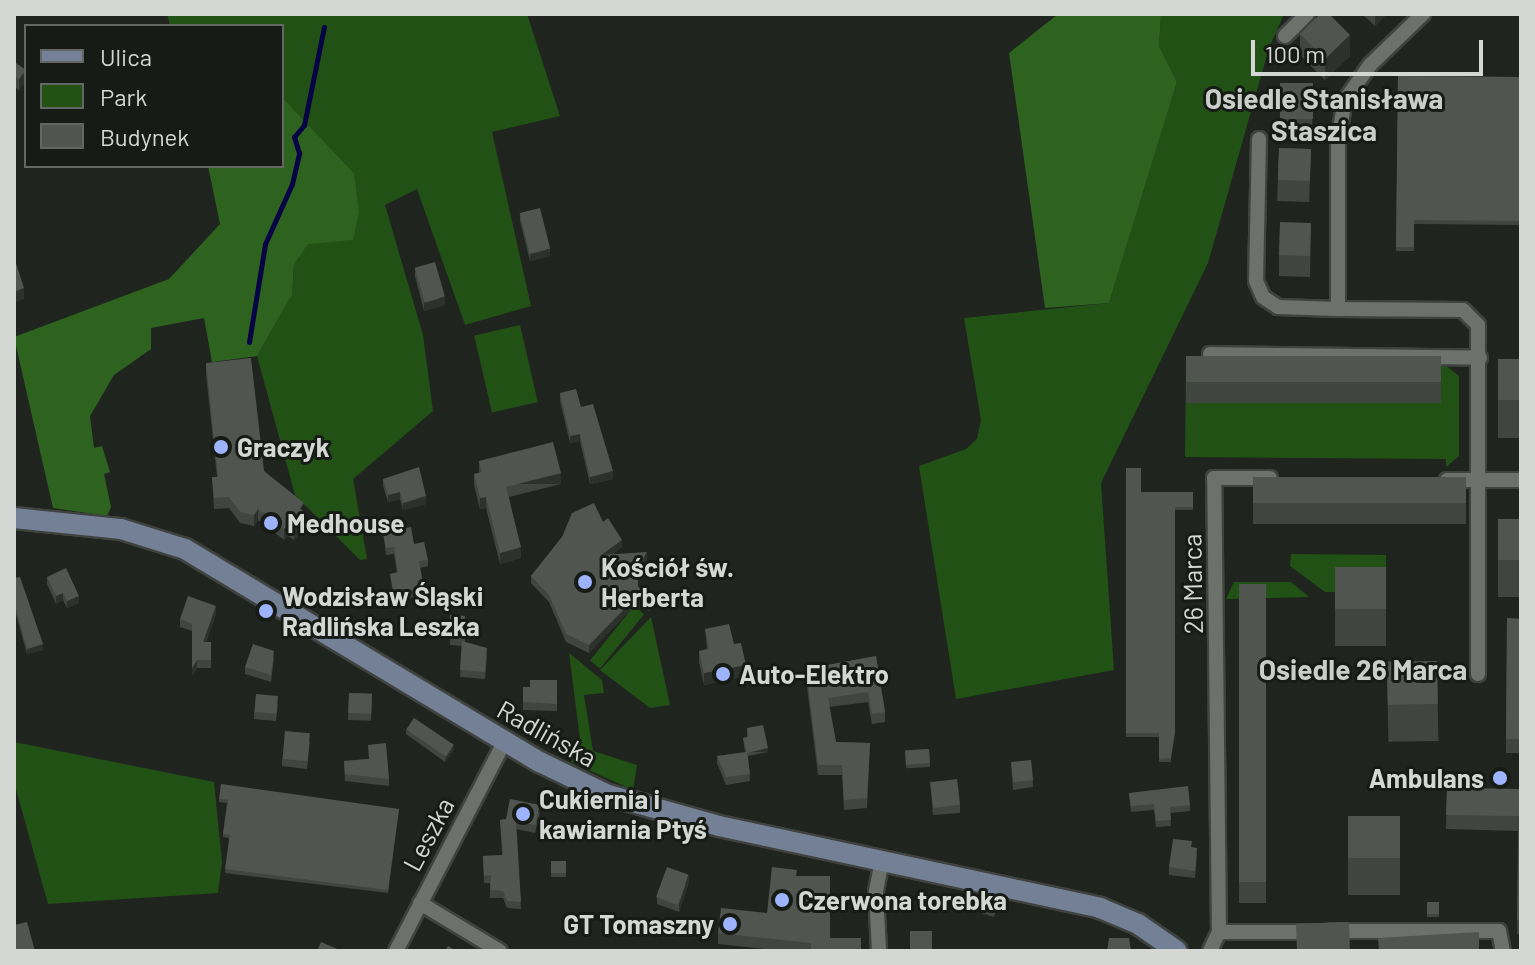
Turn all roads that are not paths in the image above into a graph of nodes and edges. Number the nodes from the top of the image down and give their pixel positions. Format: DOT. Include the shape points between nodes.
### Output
graph roads {
  1 [pos="1307,14"];
  2 [pos="1423,14"];
  3 [pos="1285,36"];
  4 [pos="1259,139"];
  5 [pos="1338,309"];
  6 [pos="1210,354"];
  7 [pos="1480,358"];
  8 [pos="1293,478"];
  9 [pos="1434,480"];
  10 [pos="1478,480"];
  11 [pos="1521,480"];
  12 [pos="14,518"];
  13 [pos="1478,674"];
  14 [pos="505,741"];
  15 [pos="882,859"];
  16 [pos="420,903"];
  17 [pos="1219,932"];
  18 [pos="396,951"];
  19 [pos="500,951"];
  20 [pos="879,951"];
  21 [pos="1177,951"];
  22 [pos="1210,951"];
  23 [pos="1503,951"];
  1 -- 3 [label="street"];
  2 -- 5 [label="street" via="1370,65 1345,100 1338,138"];
  4 -- 5 [label="street" via="1256,281 1263,297 1278,307"];
  5 -- 7 [label="street" via="1463,310 1478,325"];
  6 -- 7 [label="street"];
  7 -- 10 [label="street"];
  8 -- 17 [label="street, 26 Marca" via="1214,478"];
  9 -- 10 [label="street"];
  10 -- 11 [label="street"];
  10 -- 13 [label="street"];
  12 -- 14 [label="street, Radlińska" via="121,529 185,549"];
  14 -- 15 [label="street, Radlińska" via="553,769 645,808"];
  14 -- 16 [label="street, Leszka"];
  15 -- 20 [label="street" via="876,891"];
  15 -- 21 [label="street, Radlińska" via="1100,908 1138,924"];
  16 -- 18 [label="street, Leszka"];
  16 -- 19 [label="street"];
  17 -- 22 [label="street, 26 Marca"];
  17 -- 23 [label="street" via="1499,931"];
}
